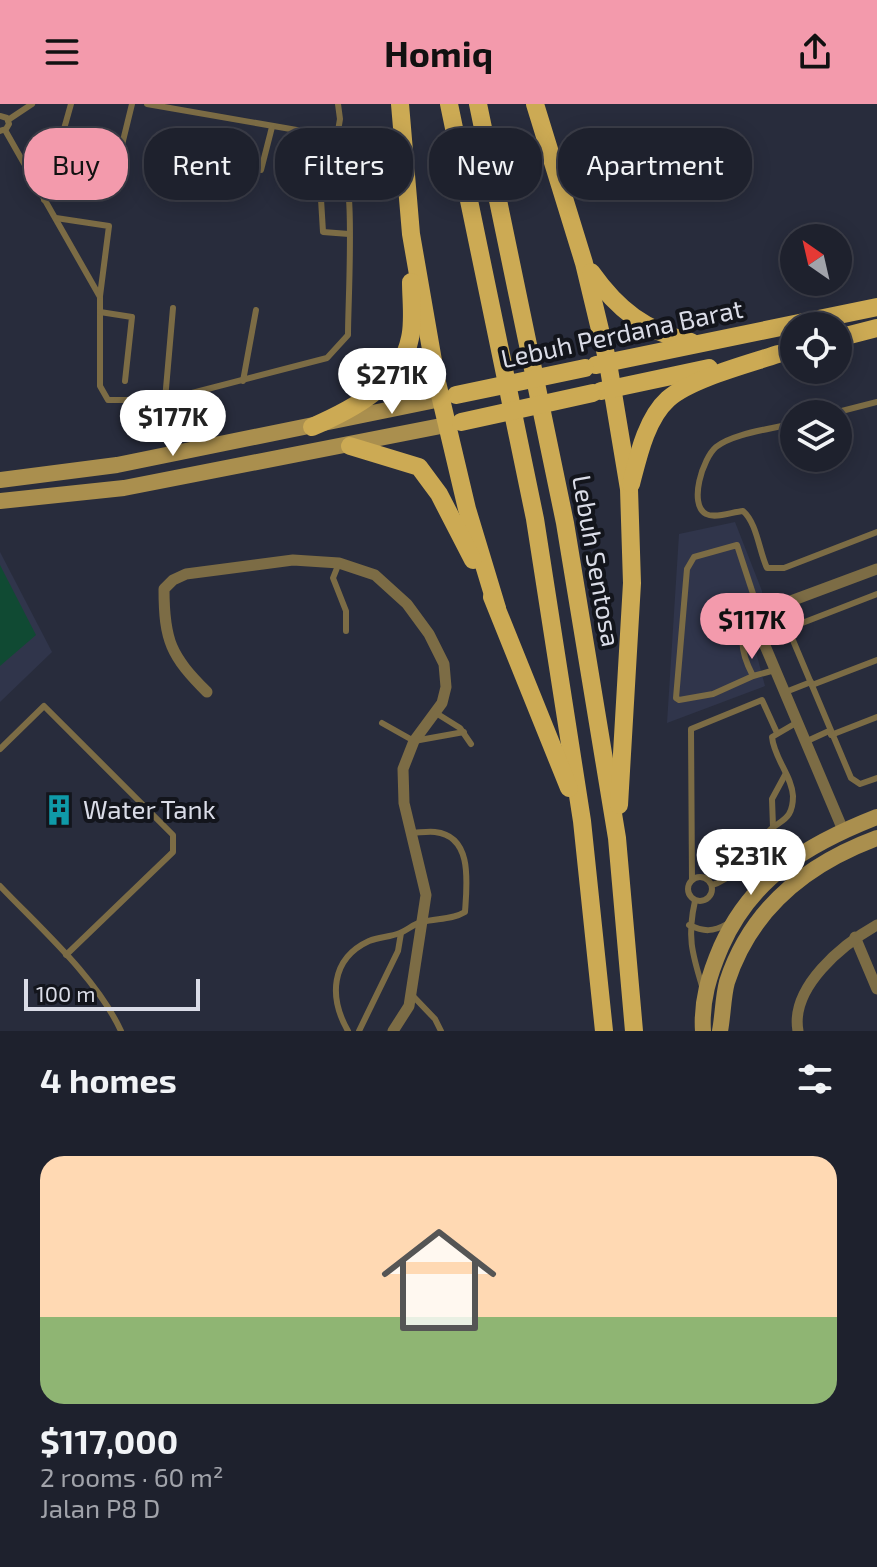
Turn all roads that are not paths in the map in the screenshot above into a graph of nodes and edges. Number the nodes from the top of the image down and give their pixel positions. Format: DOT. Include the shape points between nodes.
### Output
graph roads {
  1 [pos="32,104"];
  2 [pos="71,104"];
  3 [pos="132,104"];
  4 [pos="147,104"];
  5 [pos="338,104"];
  6 [pos="400,104"];
  7 [pos="449,104"];
  8 [pos="478,104"];
  9 [pos="535,104"];
  10 [pos="0,116"];
  11 [pos="8,120"];
  12 [pos="272,127"];
  13 [pos="64,128"];
  14 [pos="126,128"];
  15 [pos="278,128"];
  16 [pos="338,128"];
  17 [pos="2,131"];
  18 [pos="24,167"];
  19 [pos="261,170"];
  20 [pos="44,200"];
  21 [pos="321,200"];
  22 [pos="348,200"];
  23 [pos="56,218"];
  24 [pos="349,234"];
  25 [pos="411,234"];
  26 [pos="584,263"];
  27 [pos="100,297"];
  28 [pos="877,307"];
  29 [pos="173,308"];
  30 [pos="256,310"];
  31 [pos="100,312"];
  32 [pos="877,328"];
  33 [pos="852,334"];
  34 [pos="698,344"];
  35 [pos="780,353"];
  36 [pos="780,354"];
  37 [pos="608,363"];
  38 [pos="125,381"];
  39 [pos="243,381"];
  40 [pos="612,388"];
  41 [pos="448,397"];
  42 [pos="165,400"];
  43 [pos="877,402"];
  44 [pos="852,408"];
  45 [pos="453,423"];
  46 [pos="312,427"];
  47 [pos="780,427"];
  48 [pos="350,446"];
  49 [pos="0,480"];
  50 [pos="629,489"];
  51 [pos="0,501"];
  52 [pos="877,532"];
  53 [pos="339,563"];
  54 [pos="877,569"];
  55 [pos="877,594"];
  56 [pos="497,608"];
  57 [pos="762,621"];
  58 [pos="346,631"];
  59 [pos="877,660"];
  60 [pos="775,670"];
  61 [pos="753,676"];
  62 [pos="812,684"];
  63 [pos="207,692"];
  64 [pos="783,693"];
  65 [pos="436,713"];
  66 [pos="877,717"];
  67 [pos="382,723"];
  68 [pos="796,723"];
  69 [pos="464,732"];
  70 [pos="777,733"];
  71 [pos="830,733"];
  72 [pos="414,741"];
  73 [pos="805,742"];
  74 [pos="471,744"];
  75 [pos="0,749"];
  76 [pos="785,775"];
  77 [pos="877,778"];
  78 [pos="877,817"];
  79 [pos="582,821"];
  80 [pos="773,827"];
  81 [pos="843,830"];
  82 [pos="409,833"];
  83 [pos="617,838"];
  84 [pos="877,838"];
  85 [pos="692,880"];
  86 [pos="712,885"];
  87 [pos="0,886"];
  88 [pos="695,901"];
  89 [pos="423,922"];
  90 [pos="732,922"];
  91 [pos="689,925"];
  92 [pos="877,925"];
  93 [pos="401,933"];
  94 [pos="855,937"];
  95 [pos="66,955"];
  96 [pos="877,989"];
  97 [pos="704,994"];
  98 [pos="412,995"];
  99 [pos="121,1031"];
  100 [pos="348,1031"];
  101 [pos="359,1031"];
  102 [pos="393,1031"];
  103 [pos="441,1031"];
  104 [pos="604,1031"];
  105 [pos="634,1031"];
  106 [pos="703,1031"];
  107 [pos="720,1031"];
  108 [pos="798,1031"];
  1 -- 11 [label="lane"];
  2 -- 13 [label="lane"];
  3 -- 14 [label="lane"];
  4 -- 12 [label="lane"];
  5 -- 16 [label="lane"];
  6 -- 25 [label="main road"];
  7 -- 79 [label="main road, Lebuh Sentosa" via="535,519"];
  8 -- 83 [label="main road, Lebuh Sentosa" via="565,523"];
  9 -- 26 [label="main road"];
  10 -- 11 [label="lane"];
  11 -- 17 [label="lane"];
  12 -- 15 [label="lane"];
  12 -- 19 [label="lane"];
  17 -- 18 [label="lane"];
  20 -- 23 [label="lane"];
  21 -- 24 [label="lane" via="323,232"];
  22 -- 24 [label="lane"];
  23 -- 27 [label="lane"];
  23 -- 27 [label="lane" via="109,226"];
  24 -- 39 [label="lane" via="348,335 327,358"];
  25 -- 41 [label="main road"];
  25 -- 46 [label="main road" via="410,339 399,366 361,402"];
  26 -- 34 [label="main road" via="610,299 642,324"];
  26 -- 37 [label="main road"];
  27 -- 31 [label="lane"];
  28 -- 34 [label="main road, Lebuh Perdana Barat"];
  29 -- 42 [label="lane"];
  30 -- 39 [label="lane"];
  31 -- 38 [label="lane" via="132,317"];
  31 -- 42 [label="lane" via="100,386 108,400"];
  32 -- 33 [label="main road"];
  34 -- 37 [label="main road, Lebuh Perdana Barat"];
  35 -- 40 [label="main road, Lebuh Perdana Barat"];
  36 -- 50 [label="main road" via="693,384 668,399 639,452"];
  37 -- 40 [label="main road"];
  37 -- 41 [label="main road, Lebuh Perdana Barat, bridge"];
  39 -- 42 [label="lane"];
  40 -- 45 [label="main road, Lebuh Perdana Barat, bridge"];
  40 -- 50 [label="main road"];
  41 -- 45 [label="main road"];
  41 -- 46 [label="street, Lebuh Perdana Barat"];
  43 -- 44 [label="lane"];
  45 -- 48 [label="street, Lebuh Perdana Barat"];
  45 -- 56 [label="main road" via="467,509"];
  46 -- 49 [label="street, Lebuh Perdana Barat" via="117,465"];
  47 -- 52 [label="lane" via="716,447 703,464 697,504 702,512 711,516 743,511 750,517 767,568 784,568"];
  48 -- 51 [label="street, Lebuh Perdana Barat" via="124,488"];
  48 -- 56 [label="main road" via="419,467"];
  50 -- 83 [label="main road" via="632,583"];
  53 -- 58 [label="lane" via="333,578 346,611"];
  53 -- 63 [label="street" via="293,560 173,580 164,589 171,651"];
  53 -- 65 [label="street" via="375,575 407,604 429,634 444,664 446,687"];
  54 -- 57 [label="street" via="772,608"];
  55 -- 62 [label="lane" via="791,630"];
  56 -- 79 [label="main road"];
  57 -- 60 [label="street" via="760,634"];
  57 -- 61 [label="lane" via="750,620 743,631 743,652"];
  57 -- 61 [label="lane" via="737,545 694,557 687,569 676,698 713,694"];
  59 -- 62 [label="lane"];
  60 -- 61 [label="lane"];
  60 -- 64 [label="street"];
  62 -- 64 [label="lane"];
  62 -- 71 [label="lane"];
  64 -- 68 [label="street"];
  65 -- 69 [label="lane"];
  65 -- 72 [label="street"];
  66 -- 71 [label="lane"];
  67 -- 72 [label="lane"];
  68 -- 70 [label="lane"];
  68 -- 73 [label="street"];
  69 -- 72 [label="lane"];
  69 -- 74 [label="lane"];
  70 -- 76 [label="lane" via="773,747"];
  70 -- 85 [label="lane" via="762,700 691,729"];
  71 -- 73 [label="lane"];
  71 -- 77 [label="lane" via="855,783"];
  72 -- 82 [label="street" via="403,769"];
  73 -- 81 [label="street"];
  75 -- 95 [label="lane" via="44,706 173,835 173,852"];
  76 -- 80 [label="lane" via="772,799"];
  76 -- 80 [label="lane" via="793,795 791,809"];
  78 -- 81 [label="street"];
  79 -- 104 [label="main road, Lebuh Sentosa"];
  80 -- 86 [label="lane" via="731,875"];
  81 -- 90 [label="street" via="785,864"];
  82 -- 89 [label="street" via="426,895"];
  82 -- 89 [label="lane" via="451,836 463,855 465,912"];
  83 -- 105 [label="main road, Lebuh Sentosa"];
  84 -- 107 [label="street" via="817,865 773,901 750,933 727,983"];
  85 -- 86 [label="lane" via="703,877"];
  85 -- 88 [label="lane" via="688,892"];
  86 -- 88 [label="lane" via="707,900"];
  87 -- 95 [label="lane"];
  88 -- 91 [label="lane"];
  89 -- 93 [label="lane"];
  89 -- 98 [label="street"];
  90 -- 91 [label="lane" via="715,931"];
  90 -- 97 [label="street"];
  91 -- 97 [label="lane"];
  92 -- 94 [label="street"];
  93 -- 100 [label="lane" via="371,940 344,961 336,985 337,1011"];
  93 -- 101 [label="lane" via="398,951"];
  94 -- 96 [label="street"];
  94 -- 108 [label="street" via="814,976 795,1017"];
  95 -- 99 [label="lane"];
  97 -- 106 [label="street"];
  98 -- 102 [label="street"];
  98 -- 103 [label="lane"];
}
